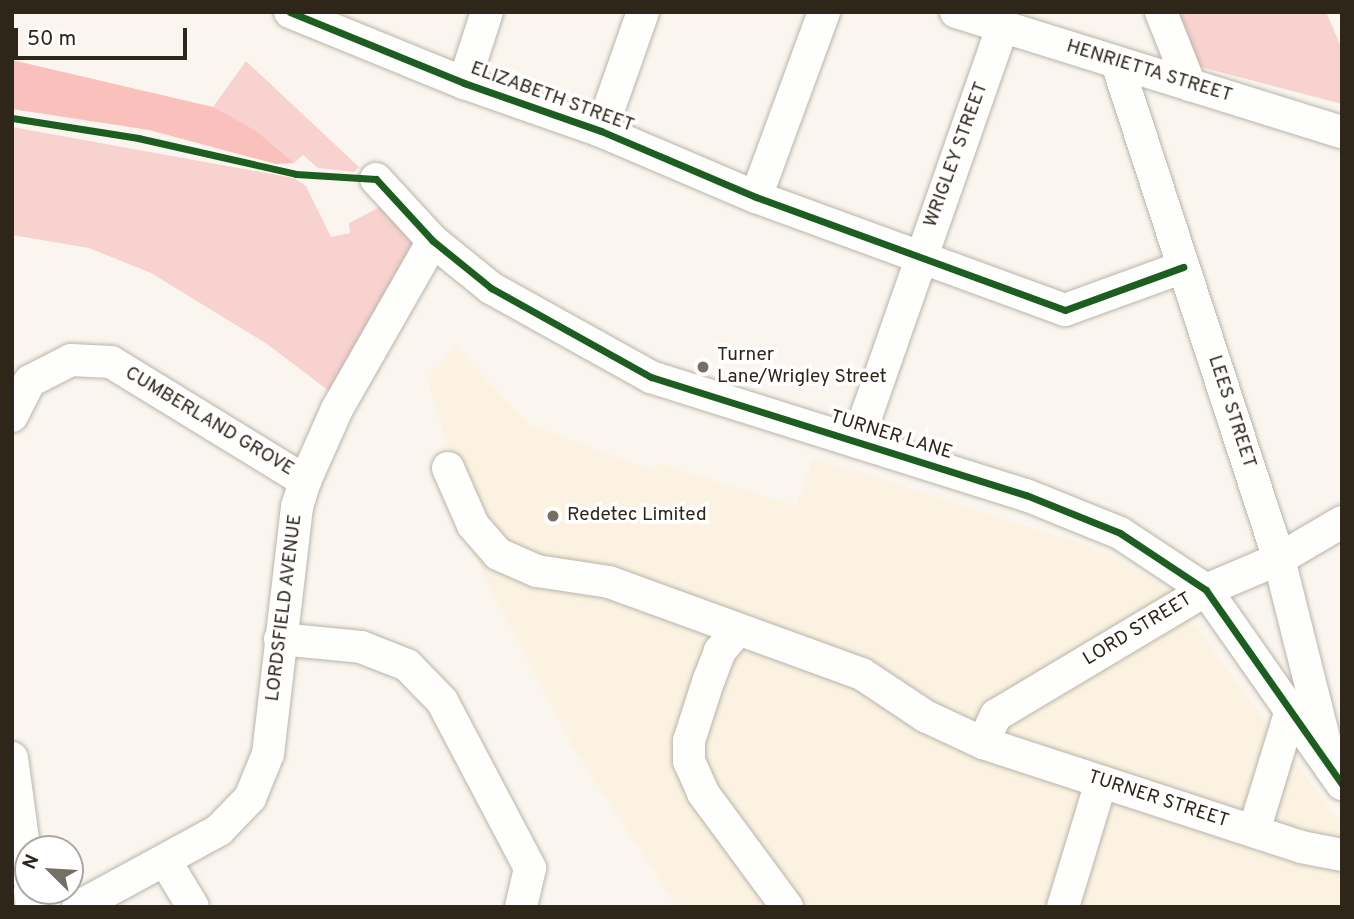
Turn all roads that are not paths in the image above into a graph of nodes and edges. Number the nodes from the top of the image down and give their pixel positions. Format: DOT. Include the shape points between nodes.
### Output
graph roads {
  1 [pos="290,12"];
  2 [pos="487,12"];
  3 [pos="643,12"];
  4 [pos="824,12"];
  5 [pos="1161,12"];
  6 [pos="980,18"];
  7 [pos="1117,63"];
  8 [pos="464,83"];
  9 [pos="1190,85"];
  10 [pos="601,131"];
  11 [pos="1342,132"];
  12 [pos="376,179"];
  13 [pos="756,197"];
  14 [pos="433,241"];
  15 [pos="920,259"];
  16 [pos="1183,267"];
  17 [pos="12,416"];
  18 [pos="857,442"];
  19 [pos="448,468"];
  20 [pos="305,481"];
  21 [pos="1342,522"];
  22 [pos="1279,559"];
  23 [pos="1206,590"];
  24 [pos="738,629"];
  25 [pos="280,639"];
  26 [pos="1290,713"];
  27 [pos="984,739"];
  28 [pos="12,758"];
  29 [pos="1336,775"];
  30 [pos="1101,782"];
  31 [pos="1254,831"];
  32 [pos="22,835"];
  33 [pos="1342,855"];
  34 [pos="166,862"];
  35 [pos="78,907"];
  36 [pos="193,907"];
  37 [pos="521,907"];
  38 [pos="788,907"];
  39 [pos="1063,907"];
  1 -- 8 [label="street, ELIZABETH STREET"];
  2 -- 8 [label="street"];
  3 -- 10 [label="street"];
  4 -- 13 [label="street"];
  5 -- 9 [label="street"];
  6 -- 7 [label="street, HENRIETTA STREET"];
  6 -- 15 [label="street, WRIGLEY STREET"];
  7 -- 9 [label="street, HENRIETTA STREET"];
  7 -- 16 [label="street, LEES STREET"];
  8 -- 10 [label="street, ELIZABETH STREET"];
  9 -- 11 [label="street, HENRIETTA STREET"];
  10 -- 13 [label="street, ELIZABETH STREET"];
  12 -- 14 [label="street, TURNER LANE"];
  13 -- 15 [label="street, ELIZABETH STREET"];
  14 -- 18 [label="street, TURNER LANE" via="491,288 651,377"];
  14 -- 20 [label="street, LORDSFIELD AVENUE" via="337,409"];
  15 -- 16 [label="street, ELIZABETH STREET" via="1065,310"];
  15 -- 18 [label="street, WRIGLEY STREET"];
  16 -- 22 [label="street, LEES STREET"];
  17 -- 20 [label="street, CUMBERLAND GROVE" via="30,381 71,360 111,362"];
  18 -- 23 [label="street, TURNER LANE" via="1026,495 1120,533"];
  19 -- 24 [label="street, TURNER STREET" via="473,525 498,554 537,571 609,582"];
  20 -- 25 [label="street, LORDSFIELD AVENUE" via="297,507"];
  21 -- 22 [label="street, LORD STREET"];
  22 -- 23 [label="street, LORD STREET"];
  22 -- 29 [label="street, LEES STREET"];
  23 -- 26 [label="street, TURNER LANE"];
  23 -- 27 [label="street, LORD STREET" via="996,715"];
  24 -- 27 [label="street, TURNER STREET" via="862,674 925,716"];
  24 -- 38 [label="street" via="720,651 709,679 689,741 689,761 703,793"];
  25 -- 34 [label="street, LORDSFIELD AVENUE" via="268,754 250,798 219,830"];
  25 -- 37 [label="street" via="360,647 407,665 442,701 530,868"];
  26 -- 29 [label="street, TURNER LANE"];
  26 -- 31 [label="street"];
  27 -- 30 [label="street, TURNER STREET"];
  28 -- 32 [label="street"];
  30 -- 31 [label="street, TURNER STREET"];
  30 -- 39 [label="street"];
  31 -- 33 [label="street, TURNER STREET"];
  34 -- 35 [label="street, LORDSFIELD AVENUE"];
  34 -- 36 [label="street"];
}
